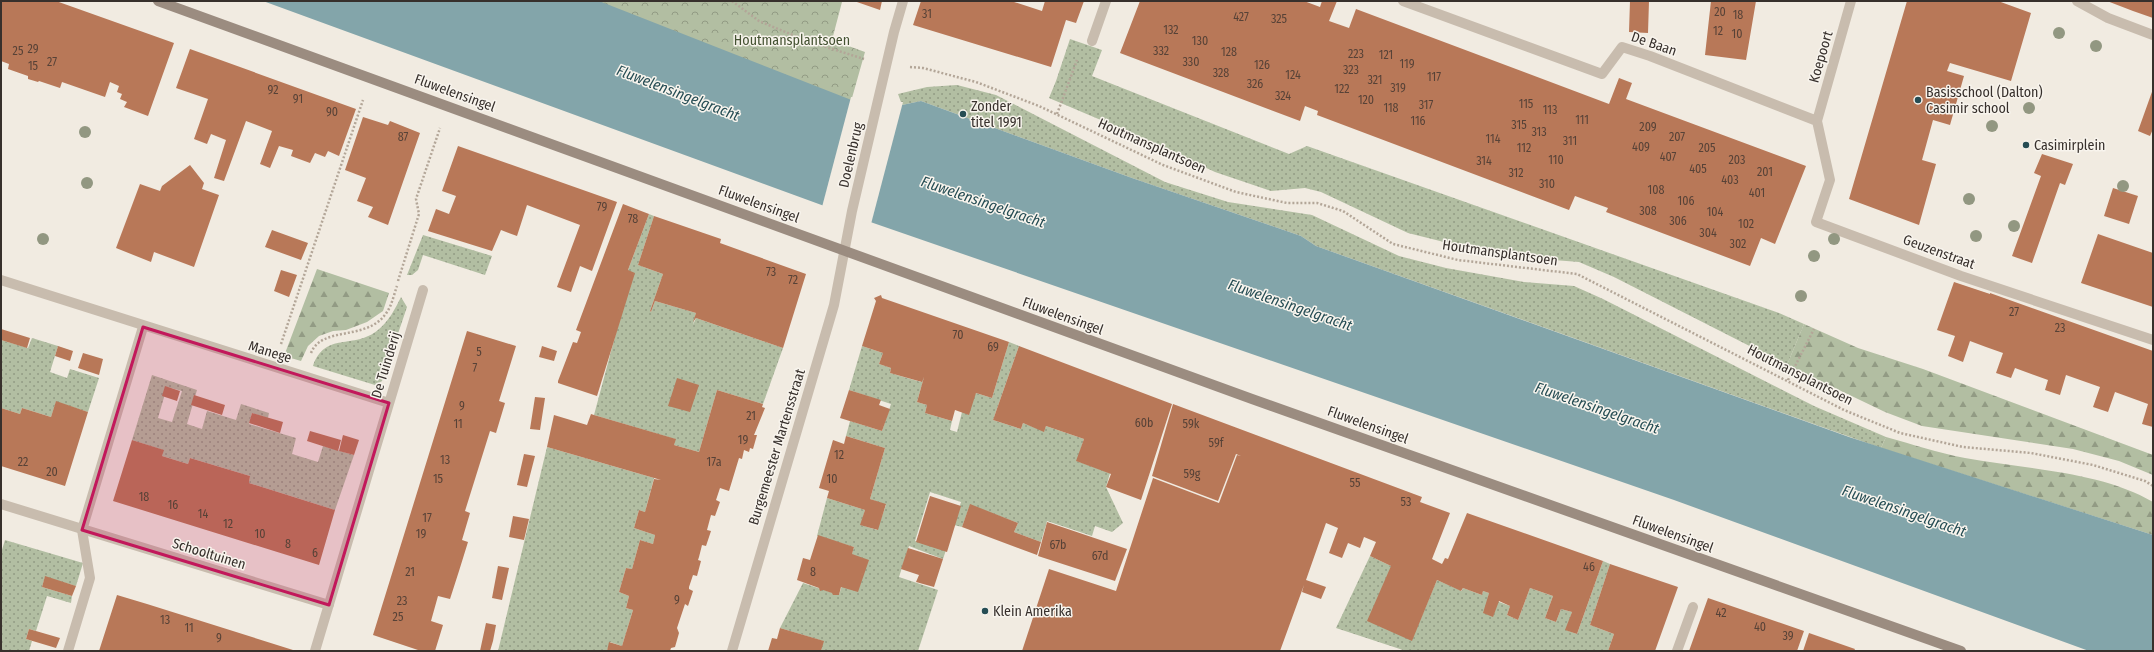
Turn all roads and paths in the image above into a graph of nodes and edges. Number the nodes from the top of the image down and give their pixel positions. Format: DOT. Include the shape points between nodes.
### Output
graph roads {
  1 [pos="158,1"];
  2 [pos="732,1"];
  3 [pos="903,1"];
  4 [pos="1106,1"];
  5 [pos="1403,1"];
  6 [pos="1851,1"];
  7 [pos="2077,1"];
  8 [pos="2153,35"];
  9 [pos="1092,41"];
  10 [pos="886,67"];
  11 [pos="371,77"];
  12 [pos="448,105"];
  13 [pos="1057,114"];
  14 [pos="1817,121"];
  15 [pos="845,250"];
  16 [pos="1,280"];
  17 [pos="398,282"];
  18 [pos="423,290"];
  19 [pos="143,327"];
  20 [pos="1814,329"];
  21 [pos="2153,340"];
  22 [pos="273,367"];
  23 [pos="302,376"];
  24 [pos="1788,380"];
  25 [pos="389,403"];
  26 [pos="2153,486"];
  27 [pos="1,504"];
  28 [pos="82,530"];
  29 [pos="329,605"];
  30 [pos="1693,607"];
  31 [pos="68,651"];
  32 [pos="315,651"];
  33 [pos="732,651"];
  34 [pos="1677,651"];
  35 [pos="1961,651"];
  1 -- 11 [label="main road, Fluwelensingel"];
  2 -- 10 [label="path, Houtmansplantsoen" via="759,21"];
  3 -- 10 [label="street, Doelenbrug"];
  4 -- 9 [label="street"];
  5 -- 14 [label="street, De Baan" via="1602,74 1622,47"];
  6 -- 14 [label="street, Koepoort"];
  7 -- 8 [label="street" via="2108,18"];
  9 -- 13 [label="path" via="1078,59"];
  10 -- 13 [label="path, Houtmansplantsoen" via="923,68 976,82"];
  10 -- 15 [label="street, Doelenbrug"];
  11 -- 12 [label="main road, Fluwelensingel"];
  11 -- 22 [label="path"];
  12 -- 15 [label="main road, Fluwelensingel"];
  12 -- 17 [label="path" via="416,199 419,214"];
  13 -- 24 [label="path, Houtmansplantsoen" via="1163,166 1236,192 1287,203 1317,203 1343,211 1393,244 1458,260 1577,274"];
  14 -- 21 [label="street, Geuzenstraat" via="1830,180 1816,222 1961,276"];
  15 -- 33 [label="street, Burgemeester Martensstraat" via="834,305"];
  15 -- 35 [label="main road, Fluwelensingel" via="1252,399"];
  16 -- 19 [label="street, Manege"];
  17 -- 18 [label="path"];
  17 -- 23 [label="path" via="387,312 373,326 356,333 332,335 314,348"];
  18 -- 25 [label="street, De Tuinderij"];
  19 -- 22 [label="street, Manege"];
  19 -- 28 [label="street"];
  20 -- 24 [label="path"];
  22 -- 23 [label="street, Manege"];
  23 -- 25 [label="street, Manege"];
  24 -- 26 [label="path, Houtmansplantsoen" via="1844,410 1900,433 1963,447 2031,453 2093,465 2145,481"];
  25 -- 29 [label="street, De Tuinderij"];
  27 -- 28 [label="street, Schooltuinen"];
  28 -- 29 [label="street, Schooltuinen"];
  28 -- 31 [label="street" via="90,578"];
  29 -- 32 [label="street, De Tuinderij"];
  30 -- 34 [label="street"];
}
